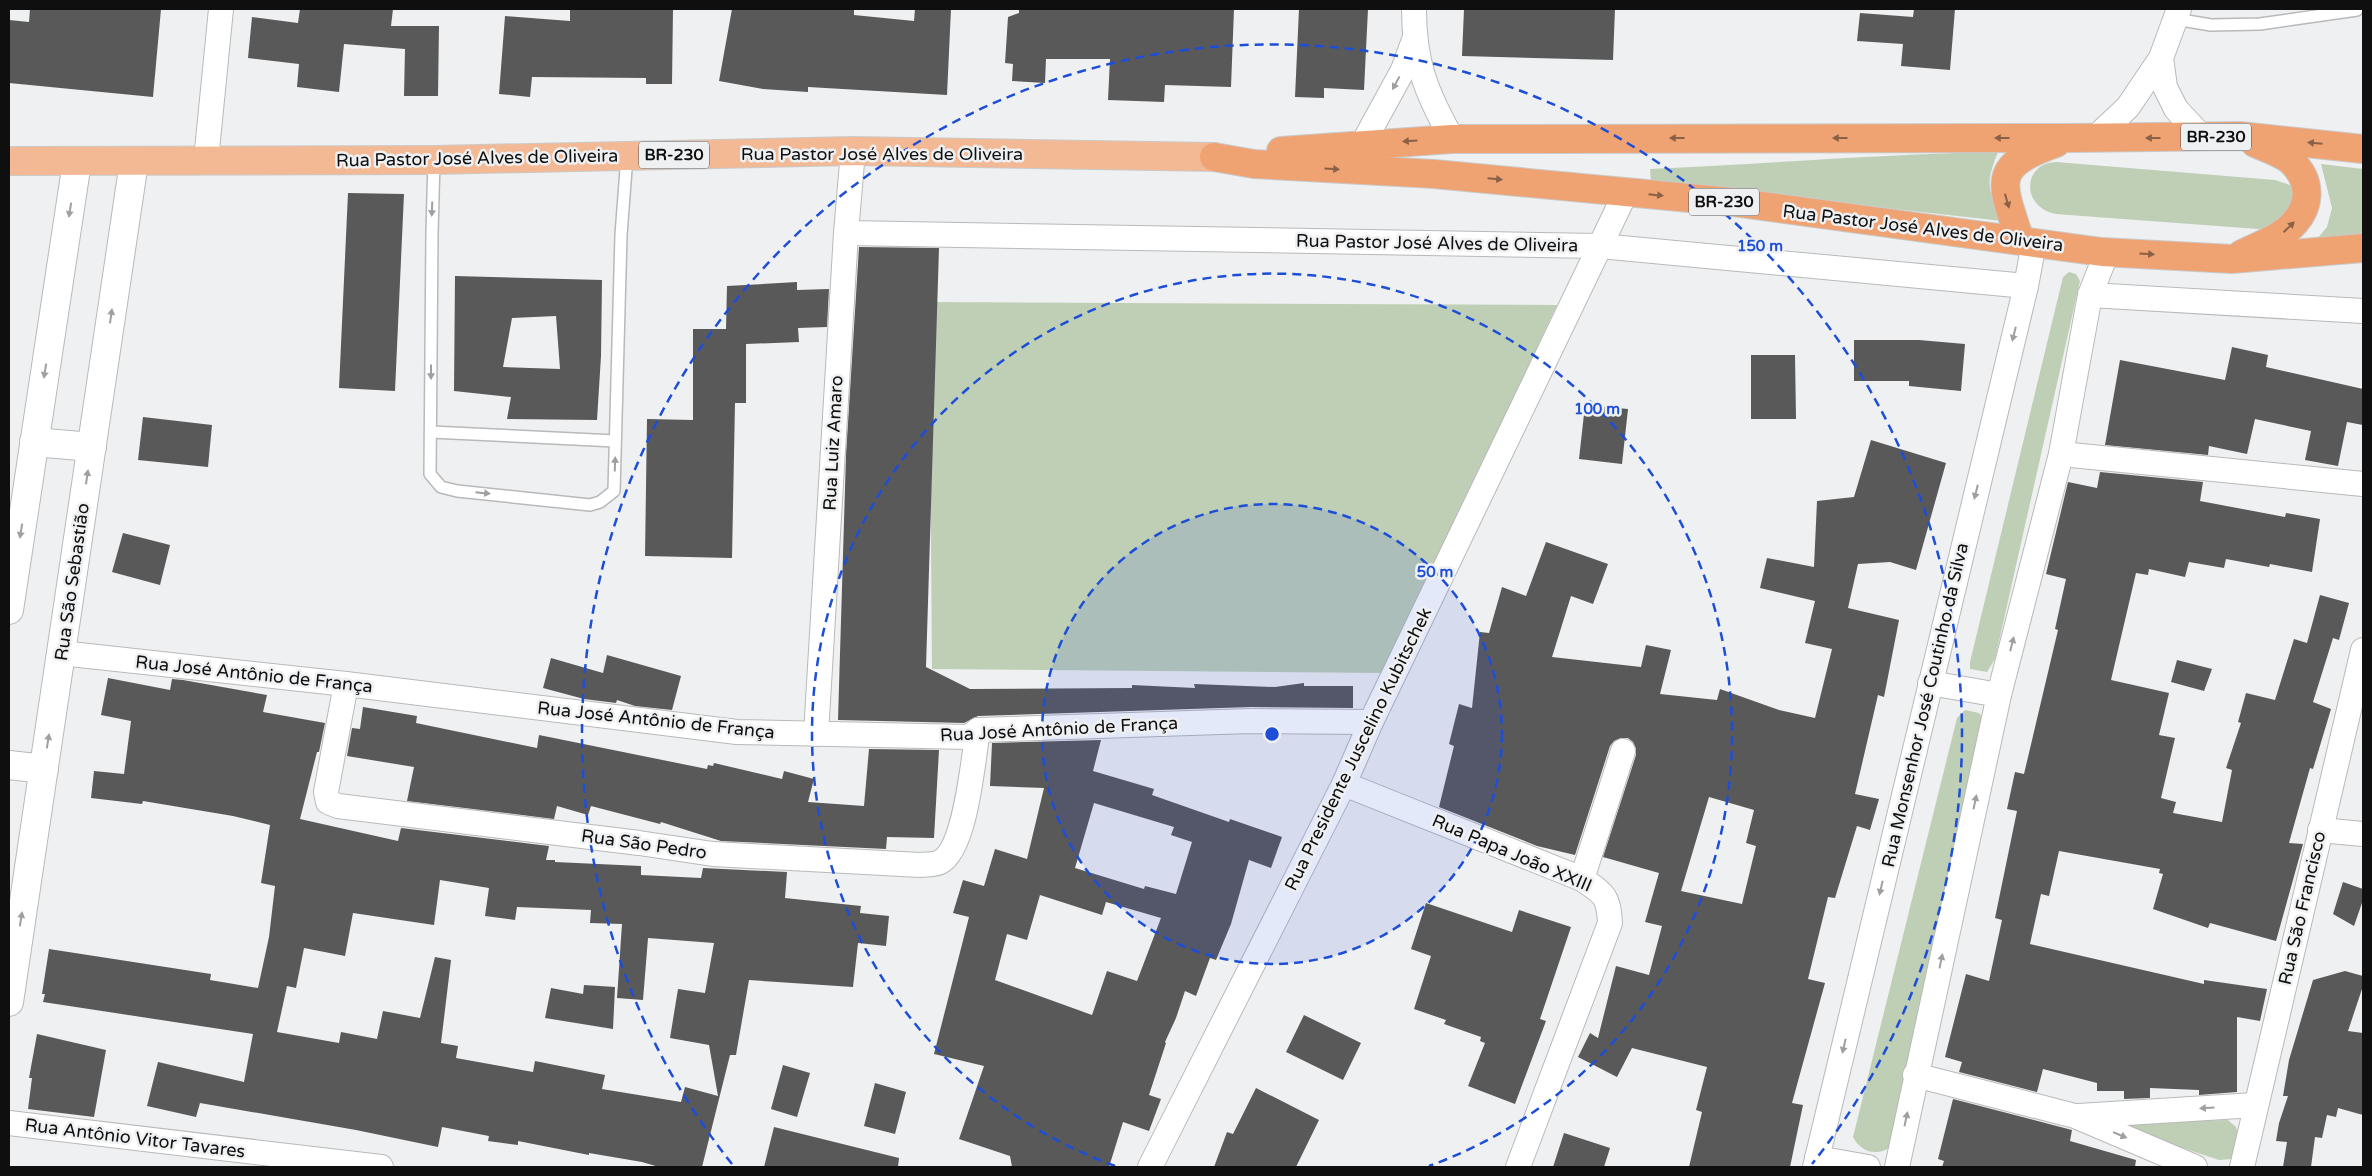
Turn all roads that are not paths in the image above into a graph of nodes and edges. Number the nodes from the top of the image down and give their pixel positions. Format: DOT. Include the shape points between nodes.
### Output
graph roads {
  1 [pos="221,9"];
  2 [pos="1414,9"];
  3 [pos="2357,10"];
  4 [pos="2177,14"];
  5 [pos="1414,38"];
  6 [pos="2161,58"];
  7 [pos="2240,136"];
  8 [pos="1452,138"];
  9 [pos="2069,138"];
  10 [pos="2095,138"];
  11 [pos="2203,138"];
  12 [pos="1362,145"];
  13 [pos="2363,149"];
  14 [pos="853,152"];
  15 [pos="627,156"];
  16 [pos="1214,157"];
  17 [pos="206,160"];
  18 [pos="434,160"];
  19 [pos="9,161"];
  20 [pos="77,162"];
  21 [pos="134,162"];
  22 [pos="1626,192"];
  23 [pos="846,233"];
  24 [pos="2027,241"];
  25 [pos="1600,246"];
  26 [pos="2363,248"];
  27 [pos="2107,252"];
  28 [pos="2232,259"];
  29 [pos="2026,286"];
  30 [pos="2090,295"];
  31 [pos="2363,310"];
  32 [pos="431,432"];
  33 [pos="615,441"];
  34 [pos="34,442"];
  35 [pos="92,447"];
  36 [pos="2061,454"];
  37 [pos="2363,484"];
  38 [pos="9,610"];
  39 [pos="2363,650"];
  40 [pos="61,653"];
  41 [pos="1930,683"];
  42 [pos="346,684"];
  43 [pos="1998,695"];
  44 [pos="1371,722"];
  45 [pos="978,730"];
  46 [pos="816,734"];
  47 [pos="1623,751"];
  48 [pos="9,765"];
  49 [pos="44,769"];
  50 [pos="1344,784"];
  51 [pos="2320,830"];
  52 [pos="2363,834"];
  53 [pos="1582,879"];
  54 [pos="9,1002"];
  55 [pos="1915,1075"];
  56 [pos="2255,1105"];
  57 [pos="2075,1116"];
  58 [pos="9,1123"];
  59 [pos="1816,1162"];
  60 [pos="381,1167"];
  61 [pos="1150,1167"];
  62 [pos="1518,1167"];
  63 [pos="1868,1167"];
  64 [pos="1897,1167"];
  65 [pos="2195,1167"];
  66 [pos="2242,1167"];
  1 -- 17 [label="street"];
  2 -- 5 [label="street"];
  3 -- 4 [label="lane" via="2260,24 2211,25"];
  4 -- 6 [label="street"];
  5 -- 8 [label="street" via="1428,94"];
  5 -- 12 [label="street, one-way" via="1403,70"];
  6 -- 10 [label="street" via="2128,107"];
  6 -- 11 [label="street" via="2165,86 2176,109"];
  7 -- 11 [label="highway, Rua Pastor José Alves de Oliveira / BR-230"];
  13 -- 7 [label="highway, Rua Pastor José Alves de Oliveira / BR-230, one-way"];
  28 -- 7 [label="highway, one-way" via="2287,230 2304,211 2308,191 2301,172 2289,159"];
  9 -- 8 [label="highway, Rua Pastor José Alves de Oliveira / BR-230, one-way"];
  8 -- 12 [label="highway, Rua Pastor José Alves de Oliveira / BR-230, one-way"];
  9 -- 10 [label="highway, Rua Pastor José Alves de Oliveira / BR-230"];
  9 -- 24 [label="highway, one-way" via="2022,156 2009,168 2004,182 2005,191"];
  11 -- 10 [label="highway, Rua Pastor José Alves de Oliveira / BR-230, one-way"];
  12 -- 16 [label="highway, Rua Pastor José Alves de Oliveira / BR-230"];
  14 -- 15 [label="main road, Rua Pastor José Alves de Oliveira / BR-230"];
  14 -- 16 [label="main road, Rua Pastor José Alves de Oliveira / BR-230"];
  14 -- 23 [label="street, Rua Luiz Amaro"];
  15 -- 18 [label="main road, Rua Pastor José Alves de Oliveira / BR-230"];
  15 -- 33 [label="lane" via="621,235"];
  16 -- 22 [label="highway, Rua Pastor José Alves de Oliveira / BR-230, one-way" via="1254,164 1434,174"];
  17 -- 18 [label="main road, Rua Pastor José Alves de Oliveira / BR-230"];
  17 -- 21 [label="main road, Rua Pastor José Alves de Oliveira / BR-230"];
  18 -- 32 [label="lane, one-way"];
  19 -- 20 [label="main road, Rua Pastor José Alves de Oliveira / BR-230"];
  20 -- 21 [label="main road, Rua Pastor José Alves de Oliveira / BR-230"];
  20 -- 34 [label="main road, one-way"];
  35 -- 21 [label="main road, Rua São Sebastião, one-way"];
  22 -- 24 [label="highway, Rua Pastor José Alves de Oliveira / BR-230, one-way" via="1732,202"];
  22 -- 25 [label="street, Rua Presidente Juscelino Kubitschek"];
  23 -- 25 [label="street, Rua Pastor José Alves de Oliveira"];
  23 -- 46 [label="street, Rua Luiz Amaro"];
  24 -- 27 [label="highway, Rua Pastor José Alves de Oliveira / BR-230"];
  24 -- 29 [label="street, Rua Monsenhor José Coutinho da Silva"];
  25 -- 29 [label="street, Rua Pastor José Alves de Oliveira"];
  25 -- 44 [label="street, Rua Presidente Juscelino Kubitschek"];
  26 -- 28 [label="highway, Rua Pastor José Alves de Oliveira / BR-230"];
  27 -- 28 [label="highway, Rua Pastor José Alves de Oliveira / BR-230, one-way"];
  27 -- 30 [label="street"];
  29 -- 41 [label="street, Rua Monsenhor José Coutinho da Silva, one-way"];
  30 -- 31 [label="street"];
  30 -- 36 [label="street"];
  32 -- 33 [label="lane"];
  32 -- 33 [label="lane, one-way" via="430,474 441,488 590,505 614,491"];
  34 -- 35 [label="main road"];
  34 -- 38 [label="main road, one-way"];
  40 -- 35 [label="main road, Rua São Sebastião, one-way"];
  36 -- 37 [label="street"];
  43 -- 36 [label="street, one-way"];
  39 -- 51 [label="street, Rua São Francisco"];
  40 -- 42 [label="street, Rua José Antônio de França"];
  49 -- 40 [label="main road, Rua São Sebastião, one-way"];
  41 -- 43 [label="street"];
  41 -- 59 [label="street, Rua Monsenhor José Coutinho da Silva, one-way"];
  42 -- 45 [label="street, Rua São Pedro" via="326,792 328,802 338,806 713,854 920,865 940,862 954,848 962,825"];
  42 -- 46 [label="street, Rua José Antônio de França" via="737,732"];
  55 -- 43 [label="street, one-way"];
  44 -- 45 [label="street, Rua José Antônio de França" via="1251,720"];
  44 -- 50 [label="street, Rua Presidente Juscelino Kubitschek"];
  45 -- 46 [label="street, Rua José Antônio de França" via="969,737"];
  47 -- 53 [label="street"];
  48 -- 49 [label="main road"];
  54 -- 49 [label="main road, Rua São Sebastião, one-way"];
  50 -- 53 [label="street, Rua Papa João XXIII"];
  50 -- 61 [label="street, Rua Presidente Juscelino Kubitschek"];
  51 -- 52 [label="street"];
  51 -- 56 [label="street, Rua São Francisco"];
  53 -- 62 [label="street, Rua Papa João XXIII" via="1604,893 1610,923"];
  55 -- 57 [label="street"];
  64 -- 55 [label="street, one-way"];
  56 -- 57 [label="street, one-way"];
  56 -- 66 [label="street, Rua São Francisco"];
  57 -- 65 [label="street, one-way"];
  58 -- 60 [label="street, Rua Antônio Vitor Tavares"];
  59 -- 63 [label="street"];
}
